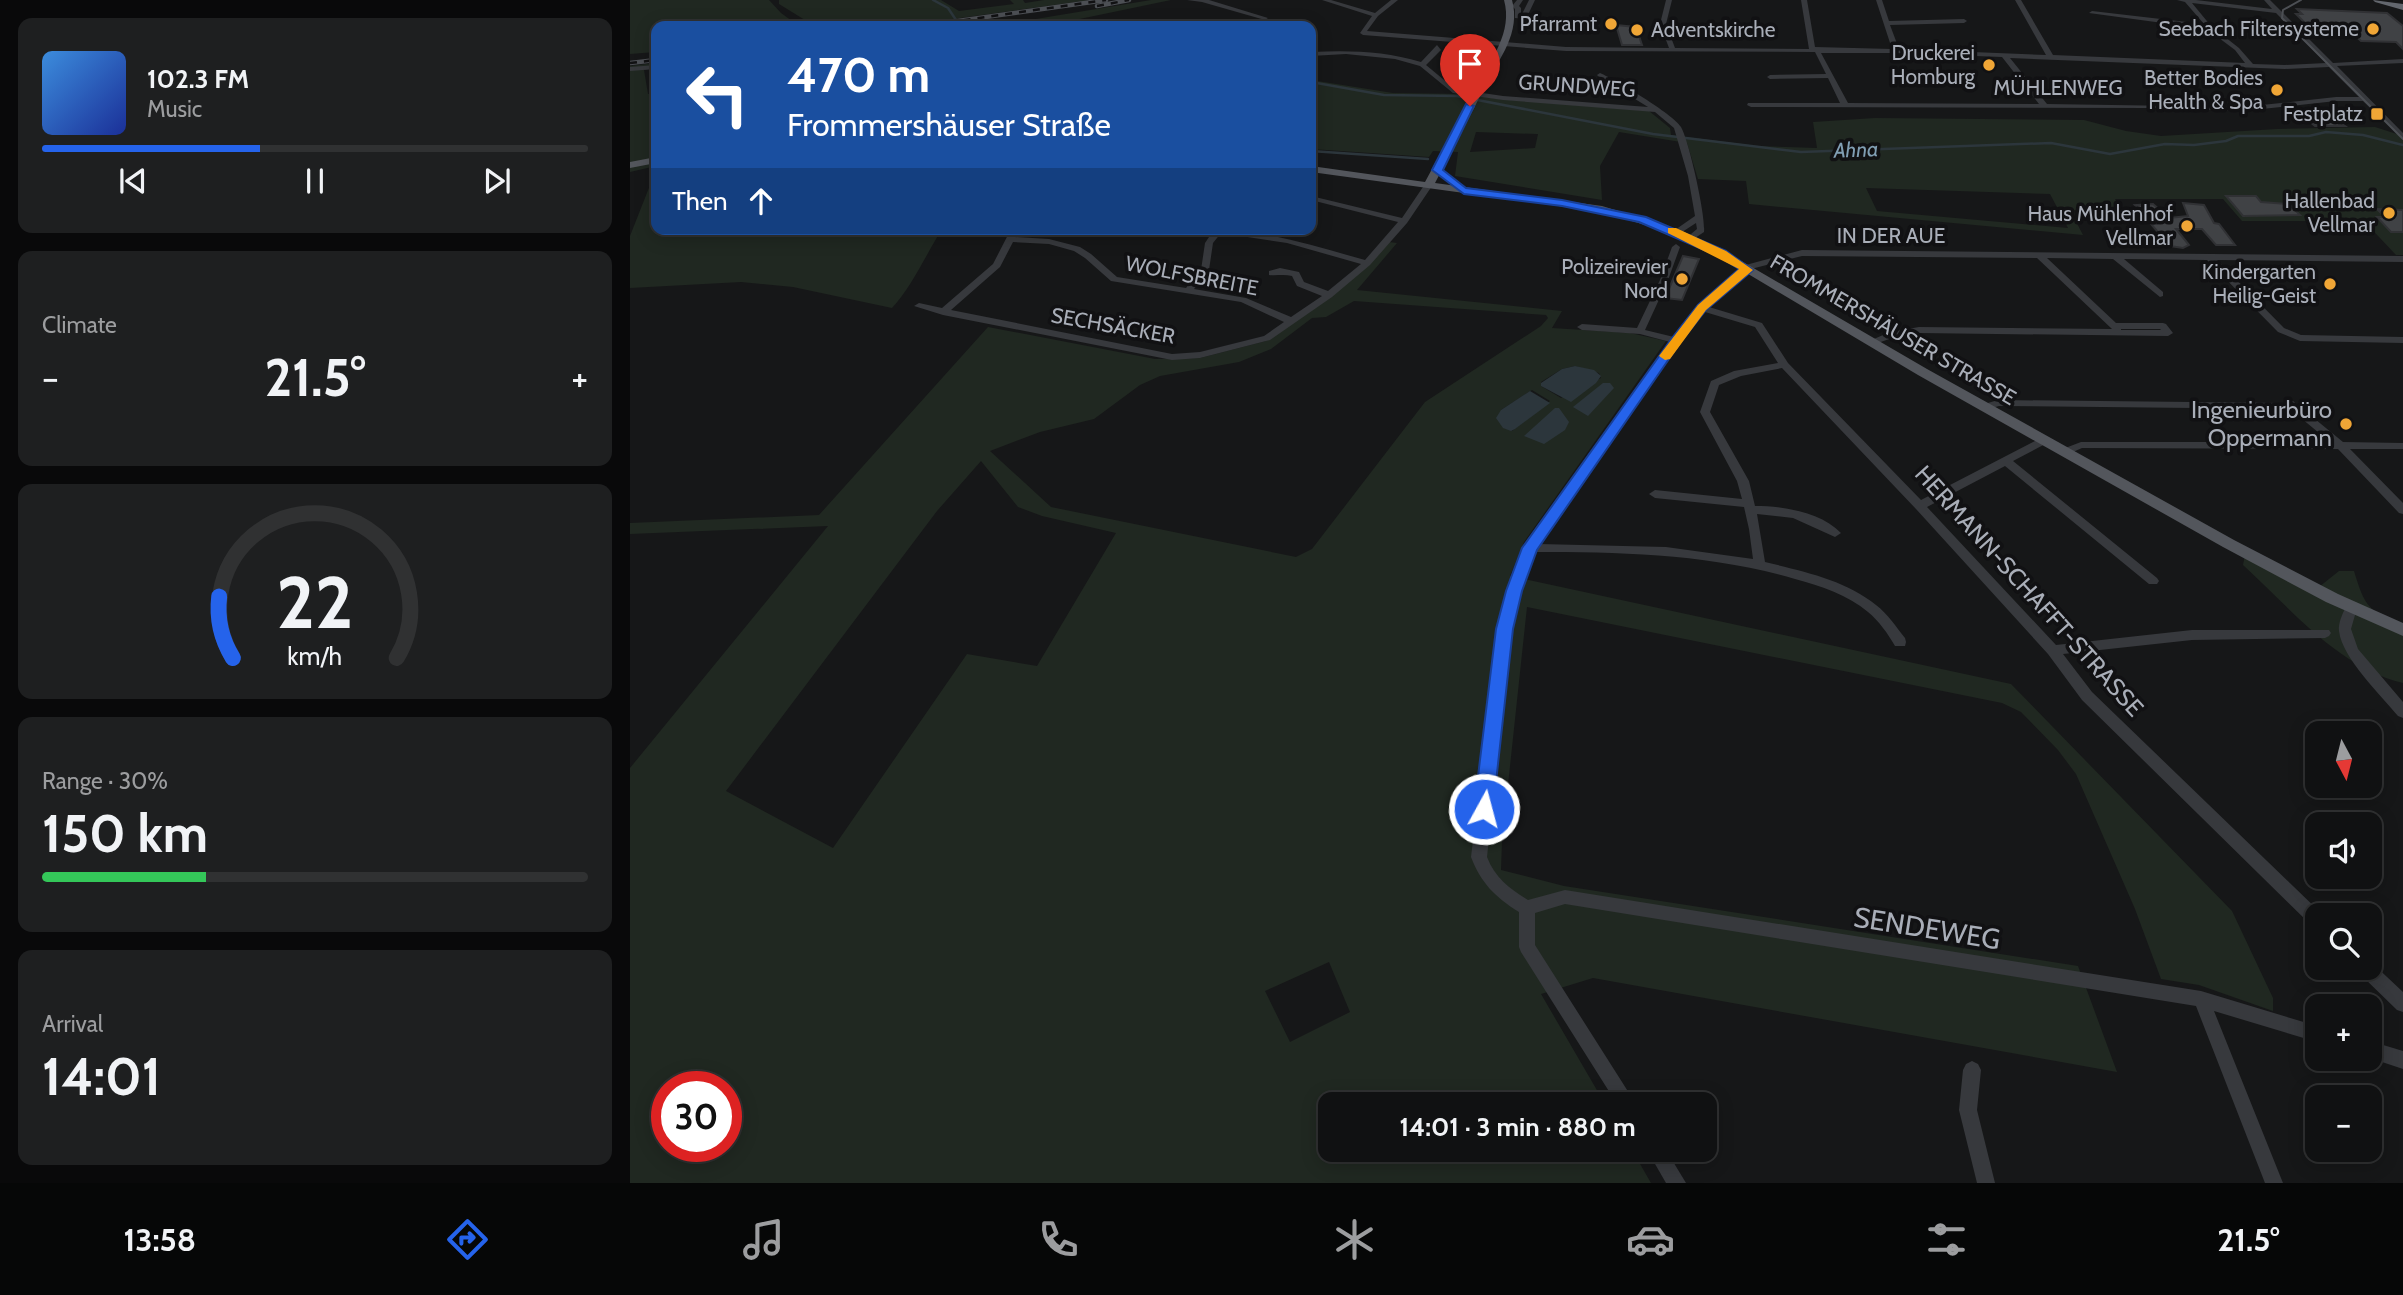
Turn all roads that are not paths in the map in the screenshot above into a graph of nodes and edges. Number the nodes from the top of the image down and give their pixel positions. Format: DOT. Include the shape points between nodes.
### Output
graph roads {
  1 [pos="1190,0"];
  2 [pos="1237,0"];
  3 [pos="1325,0"];
  4 [pos="1395,0"];
  5 [pos="1508,0"];
  6 [pos="1520,0"];
  7 [pos="1532,0"];
  8 [pos="1669,0"];
  9 [pos="1804,0"];
  10 [pos="1880,0"];
  11 [pos="2018,0"];
  12 [pos="2267,0"];
  13 [pos="2378,0"];
  14 [pos="2393,0"];
  15 [pos="2183,1"];
  16 [pos="2403,5"];
  17 [pos="1220,6"];
  18 [pos="2277,11"];
  19 [pos="2091,13"];
  20 [pos="1376,15"];
  21 [pos="1265,18"];
  22 [pos="1964,21"];
  23 [pos="1887,23"];
  24 [pos="2208,27"];
  25 [pos="1364,33"];
  26 [pos="1395,36"];
  27 [pos="1420,39"];
  28 [pos="1503,45"];
  29 [pos="1414,46"];
  30 [pos="1437,47"];
  31 [pos="1814,49"];
  32 [pos="1673,51"];
  33 [pos="1896,51"];
  34 [pos="1346,52"];
  35 [pos="1316,54"];
  36 [pos="1380,54"];
  37 [pos="2004,55"];
  38 [pos="2050,56"];
  39 [pos="2403,61"];
  40 [pos="1422,65"];
  41 [pos="2330,65"];
  42 [pos="2251,66"];
  43 [pos="651,67"];
  44 [pos="630,69"];
  45 [pos="1600,75"];
  46 [pos="1770,76"];
  47 [pos="1831,76"];
  48 [pos="2364,99"];
  49 [pos="1751,105"];
  50 [pos="1844,105"];
  51 [pos="2045,106"];
  52 [pos="1656,110"];
  53 [pos="2403,137"];
  54 [pos="651,161"];
  55 [pos="630,165"];
  56 [pos="1316,170"];
  57 [pos="1437,170"];
  58 [pos="1428,186"];
  59 [pos="1464,191"];
  60 [pos="1316,199"];
  61 [pos="1697,218"];
  62 [pos="1404,221"];
  63 [pos="1676,232"];
  64 [pos="1013,235"];
  65 [pos="1017,235"];
  66 [pos="1213,235"];
  67 [pos="1249,235"];
  68 [pos="1689,239"];
  69 [pos="1676,247"];
  70 [pos="2039,255"];
  71 [pos="2115,256"];
  72 [pos="2208,256"];
  73 [pos="2403,258"];
  74 [pos="1367,263"];
  75 [pos="1746,269"];
  76 [pos="1272,273"];
  77 [pos="1188,291"];
  78 [pos="2160,294"];
  79 [pos="1329,295"];
  80 [pos="919,306"];
  81 [pos="1702,308"];
  82 [pos="943,312"];
  83 [pos="1291,321"];
  84 [pos="1582,327"];
  85 [pos="1640,331"];
  86 [pos="2403,340"];
  87 [pos="1676,341"];
  88 [pos="1872,342"];
  89 [pos="1784,365"];
  90 [pos="2282,399"];
  91 [pos="2295,406"];
  92 [pos="1985,407"];
  93 [pos="2043,441"];
  94 [pos="2403,446"];
  95 [pos="2342,447"];
  96 [pos="2064,452"];
  97 [pos="2005,460"];
  98 [pos="1655,494"];
  99 [pos="1920,506"];
  100 [pos="1750,507"];
  101 [pos="2403,510"];
  102 [pos="1835,533"];
  103 [pos="1530,548"];
  104 [pos="1759,563"];
  105 [pos="2153,581"];
  106 [pos="2351,608"];
  107 [pos="2403,630"];
  108 [pos="2325,633"];
  109 [pos="1900,642"];
  110 [pos="2053,650"];
  111 [pos="2403,712"];
  112 [pos="1527,908"];
  113 [pos="2305,908"];
  114 [pos="2378,980"];
  115 [pos="2201,999"];
  116 [pos="2403,1004"];
  117 [pos="2305,1030"];
  118 [pos="2382,1054"];
  119 [pos="2403,1060"];
  120 [pos="1972,1070"];
  121 [pos="1619,1092"];
  122 [pos="1664,1162"];
  123 [pos="1677,1183"];
  124 [pos="1986,1183"];
  125 [pos="2274,1183"];
  1 -- 17 [label="street"];
  2 -- 17 [label="street"];
  3 -- 20 [label="street"];
  4 -- 20 [label="street"];
  5 -- 28 [label="main road" via="1513,19"];
  6 -- 7 [label="street" via="1515,6 1518,18 1524,18"];
  8 -- 32 [label="street" via="1663,24"];
  9 -- 31 [label="street"];
  10 -- 23 [label="street"];
  11 -- 38 [label="street"];
  12 -- 18 [label="street"];
  13 -- 16 [label="highway"];
  14 -- 16 [label="highway"];
  15 -- 18 [label="street"];
  15 -- 24 [label="street"];
  17 -- 21 [label="street"];
  18 -- 41 [label="street"];
  19 -- 24 [label="street"];
  20 -- 25 [label="street"];
  22 -- 23 [label="street"];
  23 -- 33 [label="street"];
  24 -- 42 [label="street"];
  25 -- 26 [label="street"];
  25 -- 34 [label="street"];
  26 -- 27 [label="street"];
  26 -- 36 [label="street"];
  27 -- 28 [label="street"];
  27 -- 29 [label="street"];
  28 -- 32 [label="street"];
  28 -- 57 [label="main road, bridge"];
  30 -- 40 [label="street"];
  31 -- 32 [label="street"];
  31 -- 33 [label="street"];
  31 -- 47 [label="street"];
  33 -- 37 [label="street"];
  34 -- 35 [label="street"];
  34 -- 36 [label="street"];
  36 -- 40 [label="street" via="1399,54"];
  37 -- 38 [label="street"];
  37 -- 51 [label="street"];
  38 -- 42 [label="street"];
  39 -- 41 [label="street"];
  40 -- 52 [label="street, GRUNDWEG" via="1453,91"];
  41 -- 42 [label="street"];
  41 -- 48 [label="street"];
  43 -- 44 [label="street"];
  45 -- 52 [label="street"];
  46 -- 47 [label="street"];
  47 -- 50 [label="street"];
  48 -- 51 [label="street, MÜHLENWEG" via="2243,109"];
  48 -- 53 [label="street"];
  49 -- 50 [label="street, MÜHLENWEG"];
  50 -- 51 [label="street, MÜHLENWEG"];
  52 -- 61 [label="street" via="1677,127 1692,176"];
  54 -- 55 [label="main road"];
  56 -- 58 [label="main road, FROMMERSHÄUSER STRASSE"];
  57 -- 58 [label="main road"];
  57 -- 59 [label="main road"];
  58 -- 59 [label="main road, FROMMERSHÄUSER STRASSE"];
  58 -- 62 [label="street, SECHSÄCKER"];
  59 -- 63 [label="main road, FROMMERSHÄUSER STRASSE" via="1602,209"];
  60 -- 62 [label="street"];
  61 -- 63 [label="street"];
  61 -- 68 [label="street" via="1701,230"];
  62 -- 74 [label="street, SECHSÄCKER"];
  63 -- 68 [label="main road, FROMMERSHÄUSER STRASSE"];
  64 -- 82 [label="street" via="998,265"];
  65 -- 77 [label="street, WOLFSBREITE" via="1075,248 1114,279"];
  66 -- 77 [label="street" via="1205,270"];
  67 -- 74 [label="street"];
  68 -- 75 [label="main road, FROMMERSHÄUSER STRASSE"];
  69 -- 85 [label="street"];
  70 -- 71 [label="street, IN DER AUE"];
  70 -- 75 [label="street, IN DER AUE" via="1802,253"];
  70 -- 88 [label="street" via="2116,329 1919,330"];
  71 -- 72 [label="street, IN DER AUE"];
  71 -- 78 [label="street"];
  72 -- 73 [label="street, IN DER AUE"];
  72 -- 86 [label="street" via="2290,335"];
  74 -- 79 [label="street, SECHSÄCKER"];
  75 -- 81 [label="street"];
  75 -- 88 [label="main road, FROMMERSHÄUSER STRASSE"];
  76 -- 79 [label="street" via="1296,274 1300,284"];
  77 -- 83 [label="street, WOLFSBREITE" via="1243,300"];
  79 -- 83 [label="street, SECHSÄCKER"];
  80 -- 82 [label="street, SECHSÄCKER"];
  81 -- 87 [label="street"];
  81 -- 89 [label="street, HERMANN-SCHAFFT-STRASSE" via="1759,325"];
  82 -- 83 [label="street, SECHSÄCKER" via="1172,357 1200,355 1267,338"];
  84 -- 85 [label="street"];
  85 -- 87 [label="street"];
  87 -- 103 [label="street"];
  88 -- 92 [label="main road, FROMMERSHÄUSER STRASSE"];
  89 -- 99 [label="street, HERMANN-SCHAFFT-STRASSE"];
  89 -- 100 [label="street" via="1738,373 1715,383 1704,412 1743,481"];
  90 -- 91 [label="street"];
  91 -- 92 [label="street"];
  91 -- 95 [label="street"];
  92 -- 93 [label="main road, FROMMERSHÄUSER STRASSE"];
  93 -- 96 [label="main road, FROMMERSHÄUSER STRASSE"];
  93 -- 97 [label="street"];
  94 -- 95 [label="street"];
  95 -- 96 [label="street" via="2081,445"];
  95 -- 101 [label="street"];
  96 -- 106 [label="main road, FROMMERSHÄUSER STRASSE"];
  97 -- 99 [label="street"];
  97 -- 105 [label="street"];
  98 -- 100 [label="street"];
  99 -- 110 [label="street, HERMANN-SCHAFFT-STRASSE"];
  100 -- 102 [label="street" via="1788,511"];
  100 -- 104 [label="street"];
  103 -- 104 [label="street" via="1644,548"];
  103 -- 112 [label="street" via="1504,629 1479,857 1486,877"];
  104 -- 109 [label="street" via="1853,596 1887,622"];
  106 -- 107 [label="main road, FROMMERSHÄUSER STRASSE"];
  106 -- 111 [label="street" via="2345,629 2352,651"];
  108 -- 110 [label="street" via="2192,635"];
  110 -- 113 [label="street, HERMANN-SCHAFFT-STRASSE" via="2087,696"];
  112 -- 115 [label="street, SENDEWEG" via="1565,897"];
  112 -- 121 [label="street" via="1527,947"];
  114 -- 116 [label="street"];
  115 -- 117 [label="street, SENDEWEG"];
  115 -- 125 [label="street"];
  118 -- 119 [label="street"];
  120 -- 124 [label="street" via="1968,1110"];
  122 -- 123 [label="street"];
}
